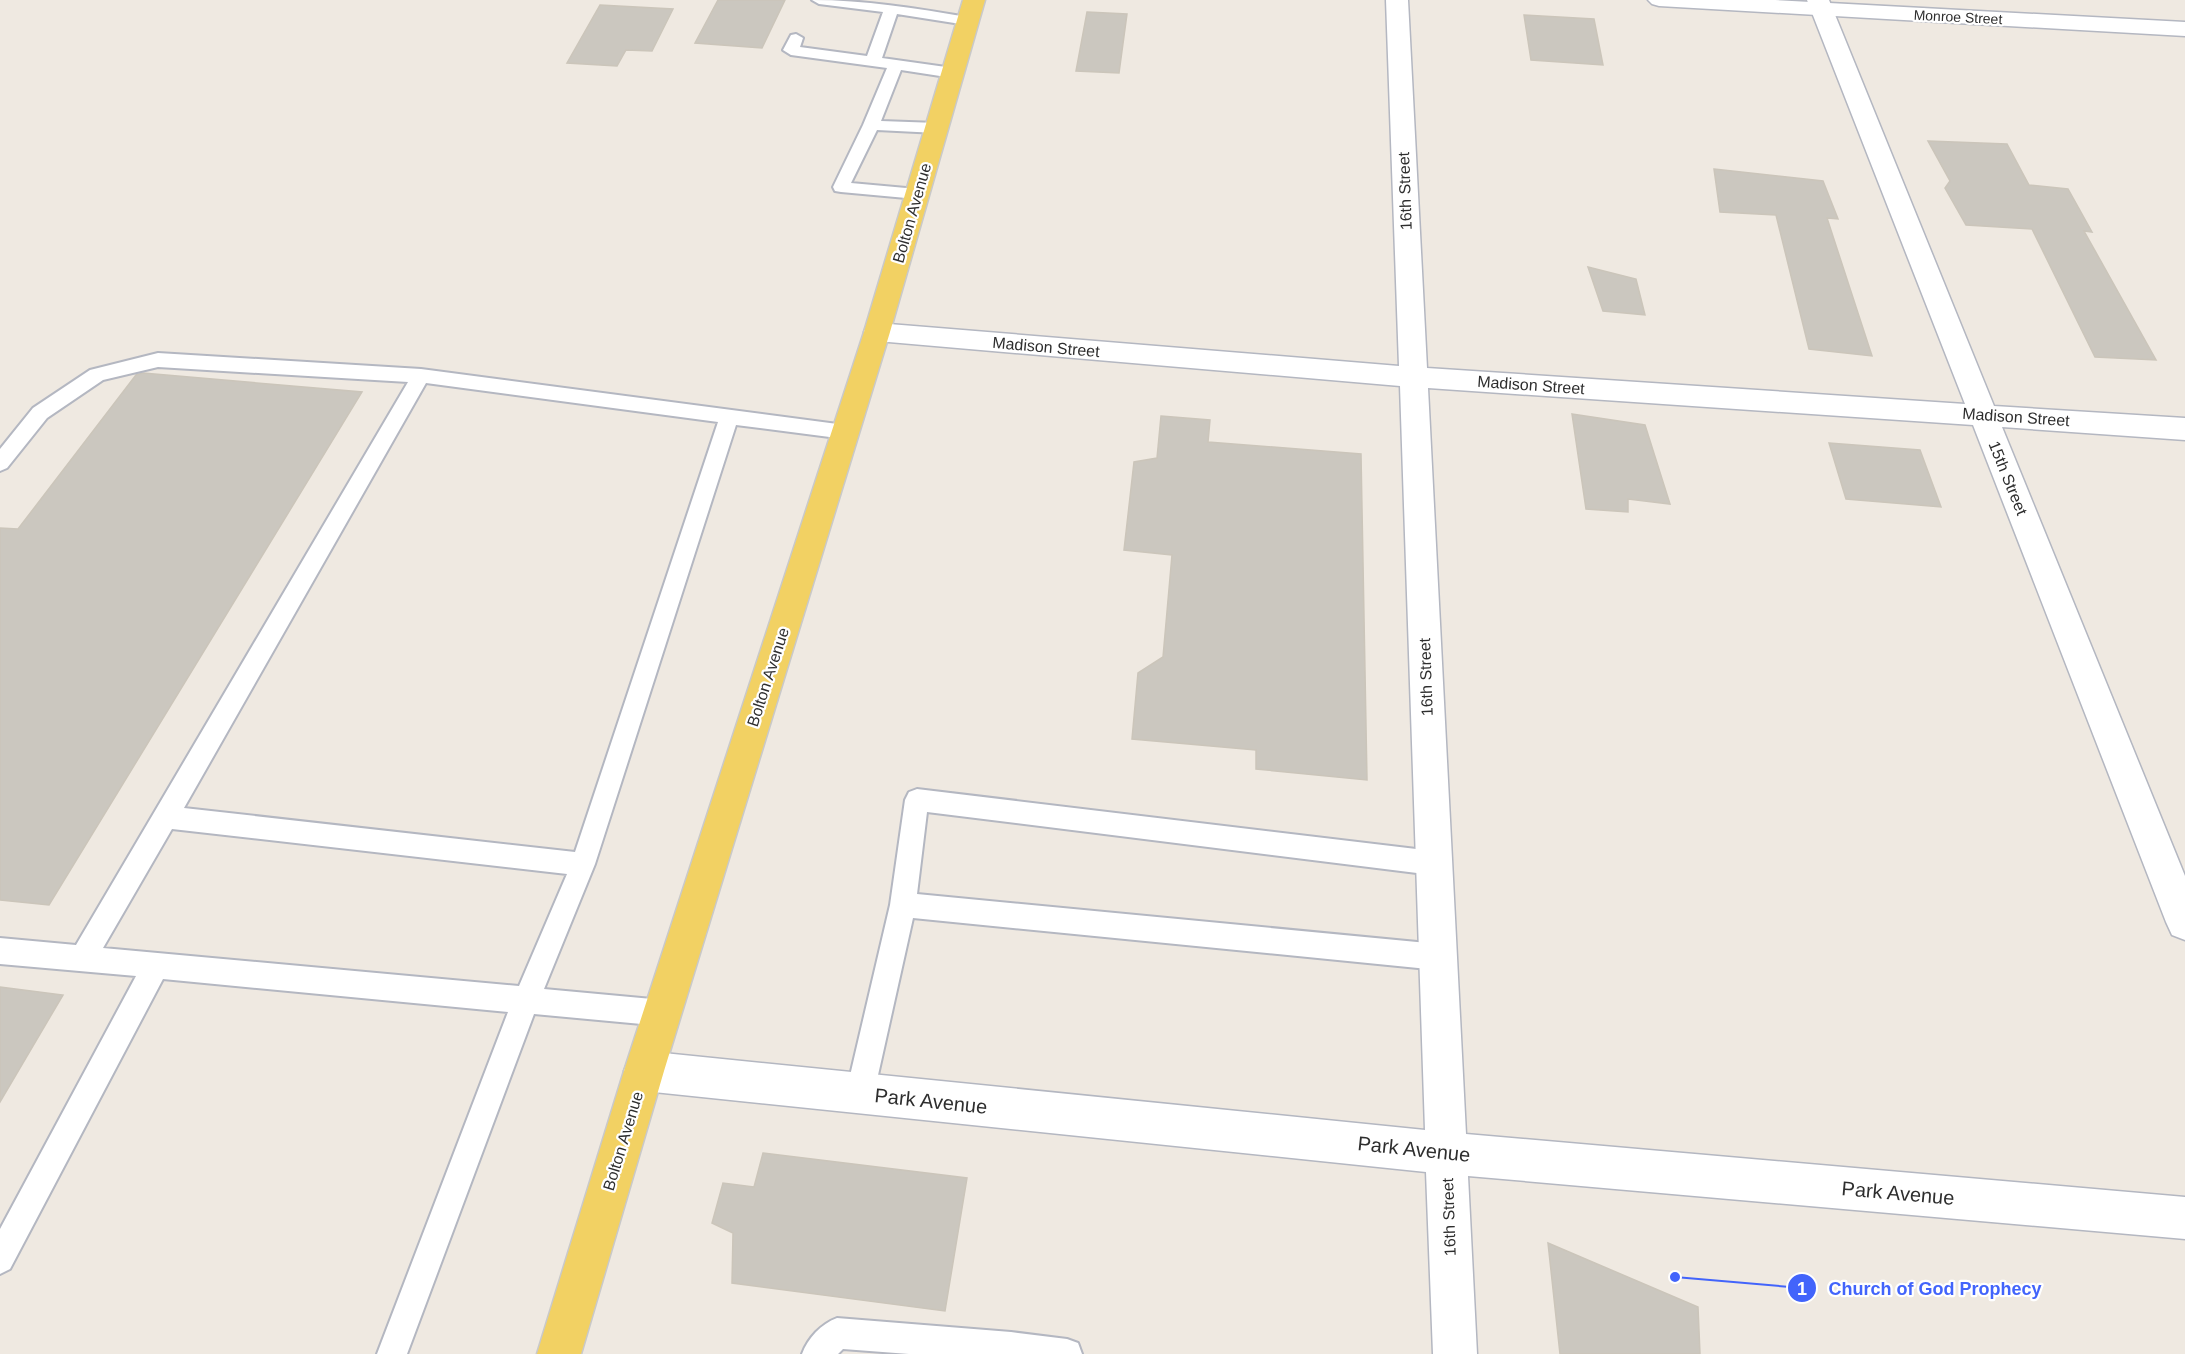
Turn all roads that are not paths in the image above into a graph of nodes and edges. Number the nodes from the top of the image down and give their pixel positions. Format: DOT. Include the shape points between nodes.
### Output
graph roads {
  1 [pos="1397,0"];
  2 [pos="1659,0"];
  3 [pos="812,2"];
  4 [pos="1820,5"];
  5 [pos="892,9"];
  6 [pos="971,11"];
  7 [pos="2185,29"];
  8 [pos="795,38"];
  9 [pos="873,61"];
  10 [pos="895,66"];
  11 [pos="953,73"];
  12 [pos="871,126"];
  13 [pos="937,128"];
  14 [pos="917,194"];
  15 [pos="877,332"];
  16 [pos="421,376"];
  17 [pos="1413,378"];
  18 [pos="1983,414"];
  19 [pos="729,417"];
  20 [pos="2185,429"];
  21 [pos="845,432"];
  22 [pos="0,463"];
  23 [pos="166,817"];
  24 [pos="1434,863"];
  25 [pos="583,864"];
  26 [pos="903,905"];
  27 [pos="2185,922"];
  28 [pos="0,951"];
  29 [pos="1438,957"];
  30 [pos="82,959"];
  31 [pos="156,966"];
  32 [pos="526,1000"];
  33 [pos="663,1013"];
  34 [pos="644,1071"];
  35 [pos="860,1094"];
  36 [pos="1446,1153"];
  37 [pos="2185,1218"];
  38 [pos="0,1259"];
  39 [pos="1010,1350"];
  40 [pos="392,1354"];
  41 [pos="558,1354"];
  42 [pos="817,1354"];
  43 [pos="1067,1354"];
  44 [pos="1455,1354"];
  1 -- 17 [label="street, 16th Street"];
  2 -- 4 [label="street, Monroe Street"];
  3 -- 5 [label="lane" via="841,9"];
  4 -- 7 [label="street, Monroe Street"];
  4 -- 18 [label="street, 15th Street"];
  5 -- 6 [label="lane"];
  5 -- 9 [label="lane"];
  6 -- 11 [label="main road, Bolton Avenue"];
  8 -- 9 [label="lane" via="790,50 825,46"];
  9 -- 10 [label="lane"];
  10 -- 11 [label="lane"];
  10 -- 12 [label="lane"];
  11 -- 13 [label="main road, Bolton Avenue"];
  12 -- 13 [label="lane"];
  12 -- 14 [label="lane" via="841,187"];
  13 -- 14 [label="main road, Bolton Avenue"];
  14 -- 15 [label="main road, Bolton Avenue"];
  15 -- 17 [label="street, Madison Street"];
  15 -- 21 [label="main road, Bolton Avenue"];
  16 -- 19 [label="lane"];
  16 -- 22 [label="lane" via="158,360 97,375 40,413"];
  16 -- 23 [label="lane"];
  17 -- 18 [label="street, Madison Street"];
  17 -- 24 [label="street, 16th Street"];
  18 -- 20 [label="street, Madison Street"];
  18 -- 27 [label="street, 15th Street"];
  19 -- 21 [label="lane"];
  19 -- 25 [label="lane"];
  21 -- 33 [label="main road, Bolton Avenue"];
  23 -- 25 [label="lane"];
  23 -- 30 [label="lane"];
  24 -- 26 [label="lane" via="917,800"];
  24 -- 29 [label="street, 16th Street"];
  25 -- 32 [label="lane"];
  26 -- 29 [label="lane"];
  26 -- 35 [label="lane"];
  28 -- 30 [label="lane"];
  29 -- 36 [label="street, 16th Street"];
  30 -- 31 [label="lane"];
  31 -- 32 [label="lane"];
  31 -- 38 [label="lane"];
  32 -- 33 [label="lane"];
  32 -- 40 [label="lane"];
  33 -- 34 [label="main road, Bolton Avenue"];
  34 -- 35 [label="street, Park Avenue"];
  34 -- 41 [label="main road, Bolton Avenue"];
  35 -- 36 [label="street, Park Avenue"];
  36 -- 37 [label="street, Park Avenue"];
  36 -- 44 [label="street, 16th Street"];
  39 -- 42 [label="lane" via="837,1333"];
  39 -- 43 [label="lane"];
}
